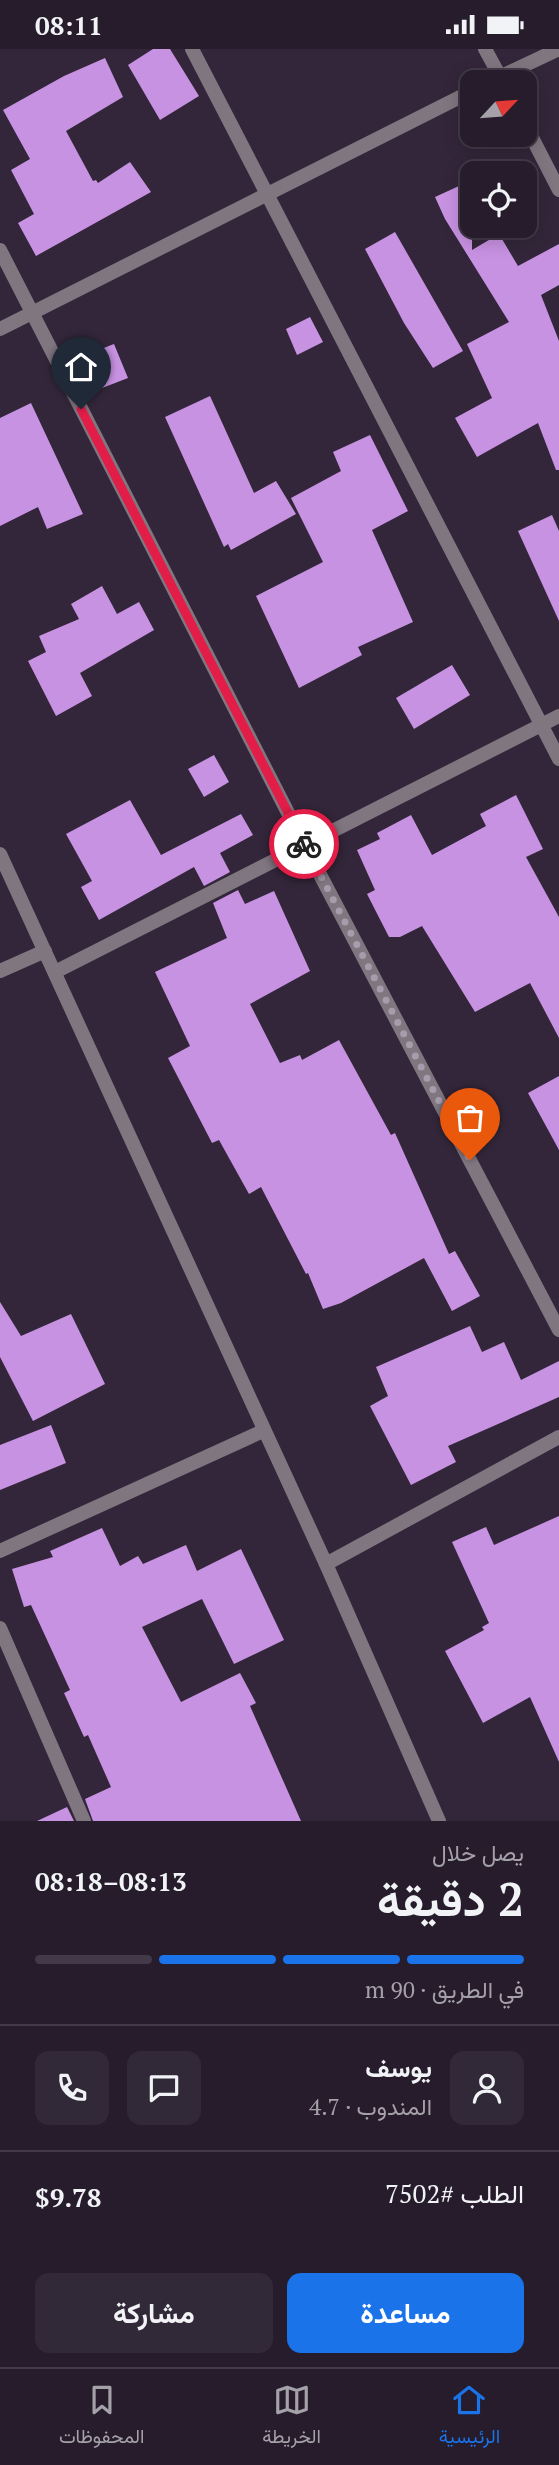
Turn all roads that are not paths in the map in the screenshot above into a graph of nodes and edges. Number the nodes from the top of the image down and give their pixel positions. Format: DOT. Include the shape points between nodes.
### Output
graph roads {
  1 [pos="192,49"];
  2 [pos="485,49"];
  3 [pos="559,49"];
  4 [pos="493,70"];
  5 [pos="517,70"];
  6 [pos="460,97"];
  7 [pos="537,147"];
  8 [pos="559,190"];
  9 [pos="268,195"];
  10 [pos="0,250"];
  11 [pos="32,313"];
  12 [pos="0,329"];
  13 [pos="559,716"];
  14 [pos="542,725"];
  15 [pos="559,759"];
  16 [pos="305,846"];
  17 [pos="0,855"];
  18 [pos="45,951"];
  19 [pos="0,971"];
  20 [pos="55,972"];
  21 [pos="559,1330"];
  22 [pos="264,1431"];
  23 [pos="559,1437"];
  24 [pos="0,1551"];
  25 [pos="326,1564"];
  26 [pos="0,1628"];
  27 [pos="84,1821"];
  28 [pos="439,1821"];
  1 -- 9 [label="street"];
  2 -- 4 [label="street"];
  3 -- 5 [label="street"];
  6 -- 9 [label="street"];
  7 -- 8 [label="street"];
  9 -- 11 [label="street"];
  9 -- 14 [label="street"];
  10 -- 11 [label="street"];
  11 -- 12 [label="street"];
  11 -- 16 [label="street"];
  13 -- 14 [label="street"];
  14 -- 15 [label="street"];
  14 -- 16 [label="street"];
  16 -- 20 [label="street"];
  16 -- 21 [label="street"];
  17 -- 18 [label="street"];
  18 -- 19 [label="street"];
  18 -- 20 [label="street"];
  20 -- 22 [label="street"];
  22 -- 24 [label="street"];
  22 -- 25 [label="street"];
  23 -- 25 [label="street"];
  25 -- 28 [label="street"];
  26 -- 27 [label="street"];
}
